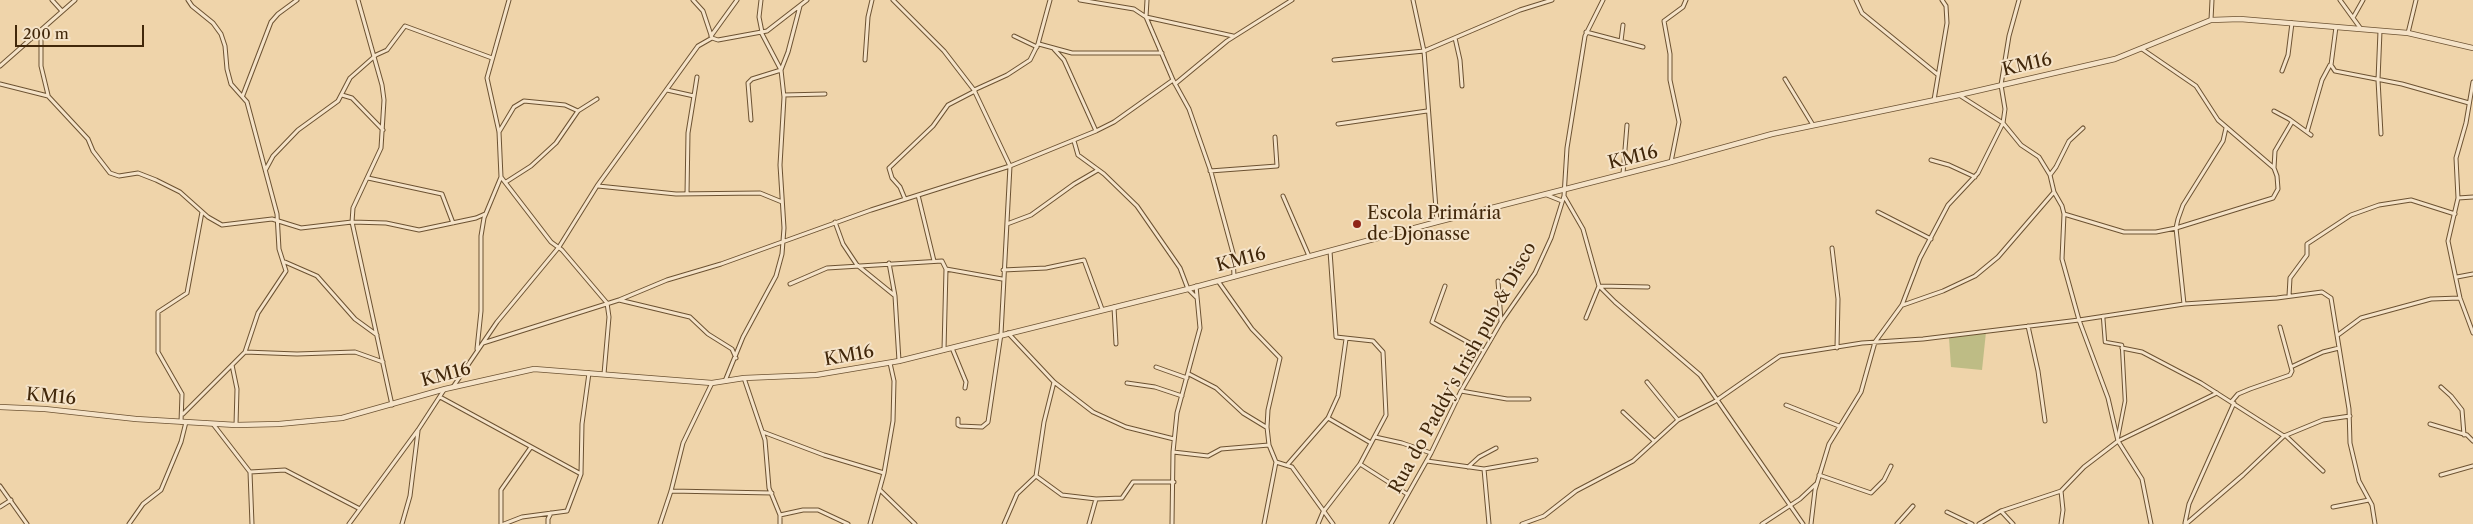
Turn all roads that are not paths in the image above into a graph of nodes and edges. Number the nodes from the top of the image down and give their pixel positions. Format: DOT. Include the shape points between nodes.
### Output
graph roads {
  1 [pos="52,0"];
  2 [pos="75,0"];
  3 [pos="188,0"];
  4 [pos="297,0"];
  5 [pos="358,0"];
  6 [pos="509,0"];
  7 [pos="693,0"];
  8 [pos="737,0"];
  9 [pos="761,0"];
  10 [pos="807,0"];
  11 [pos="872,0"];
  12 [pos="893,0"];
  13 [pos="1050,0"];
  14 [pos="1080,0"];
  15 [pos="1146,0"];
  16 [pos="1292,0"];
  17 [pos="1413,0"];
  18 [pos="1552,0"];
  19 [pos="1597,0"];
  20 [pos="1603,0"];
  21 [pos="1686,0"];
  22 [pos="1856,0"];
  23 [pos="1942,0"];
  24 [pos="2019,0"];
  25 [pos="2212,0"];
  26 [pos="2340,0"];
  27 [pos="2363,0"];
  28 [pos="2416,0"];
  29 [pos="800,6"];
  30 [pos="1599,6"];
  31 [pos="62,11"];
  32 [pos="2354,16"];
  33 [pos="1146,17"];
  34 [pos="2211,20"];
  35 [pos="2292,23"];
  36 [pos="1623,25"];
  37 [pos="2336,27"];
  38 [pos="2362,29"];
  39 [pos="41,30"];
  40 [pos="2380,31"];
  41 [pos="762,32"];
  42 [pos="1586,32"];
  43 [pos="2408,33"];
  44 [pos="1014,36"];
  45 [pos="1233,36"];
  46 [pos="711,37"];
  47 [pos="1455,38"];
  48 [pos="1622,41"];
  49 [pos="1038,46"];
  50 [pos="1642,47"];
  51 [pos="2473,48"];
  52 [pos="1054,49"];
  53 [pos="2142,49"];
  54 [pos="1424,51"];
  55 [pos="1162,53"];
  56 [pos="373,58"];
  57 [pos="492,58"];
  58 [pos="865,60"];
  59 [pos="1334,60"];
  60 [pos="2331,65"];
  61 [pos="0,66"];
  62 [pos="781,70"];
  63 [pos="2282,71"];
  64 [pos="1937,74"];
  65 [pos="697,77"];
  66 [pos="1785,80"];
  67 [pos="2378,80"];
  68 [pos="1174,82"];
  69 [pos="2473,82"];
  70 [pos="0,84"];
  71 [pos="2002,85"];
  72 [pos="1462,86"];
  73 [pos="667,90"];
  74 [pos="975,91"];
  75 [pos="825,94"];
  76 [pos="243,95"];
  77 [pos="784,95"];
  78 [pos="1958,95"];
  79 [pos="48,96"];
  80 [pos="342,96"];
  81 [pos="694,96"];
  82 [pos="597,99"];
  83 [pos="1934,100"];
  84 [pos="2470,104"];
  85 [pos="578,111"];
  86 [pos="1427,112"];
  87 [pos="2274,112"];
  88 [pos="751,120"];
  89 [pos="2292,122"];
  90 [pos="2003,123"];
  91 [pos="1338,124"];
  92 [pos="1628,124"];
  93 [pos="1813,126"];
  94 [pos="2083,128"];
  95 [pos="2226,128"];
  96 [pos="383,130"];
  97 [pos="1096,131"];
  98 [pos="499,132"];
  99 [pos="2307,132"];
  100 [pos="2381,134"];
  101 [pos="2311,135"];
  102 [pos="1275,137"];
  103 [pos="1074,142"];
  104 [pos="1931,160"];
  105 [pos="1671,162"];
  106 [pos="1010,166"];
  107 [pos="2274,168"];
  108 [pos="266,169"];
  109 [pos="1098,170"];
  110 [pos="1210,171"];
  111 [pos="1623,174"];
  112 [pos="2050,175"];
  113 [pos="1975,176"];
  114 [pos="502,177"];
  115 [pos="368,178"];
  116 [pos="506,182"];
  117 [pos="597,186"];
  118 [pos="2054,192"];
  119 [pos="1564,193"];
  120 [pos="687,194"];
  121 [pos="918,195"];
  122 [pos="1547,195"];
  123 [pos="1284,196"];
  124 [pos="2473,197"];
  125 [pos="2458,198"];
  126 [pos="905,200"];
  127 [pos="1562,201"];
  128 [pos="782,202"];
  129 [pos="202,212"];
  130 [pos="1878,212"];
  131 [pos="485,214"];
  132 [pos="2064,214"];
  133 [pos="2455,214"];
  134 [pos="476,218"];
  135 [pos="278,220"];
  136 [pos="352,222"];
  137 [pos="453,222"];
  138 [pos="835,222"];
  139 [pos="1436,222"];
  140 [pos="483,224"];
  141 [pos="1007,224"];
  142 [pos="2176,228"];
  143 [pos="1931,239"];
  144 [pos="783,242"];
  145 [pos="558,247"];
  146 [pos="1832,248"];
  147 [pos="1330,250"];
  148 [pos="1309,256"];
  149 [pos="934,261"];
  150 [pos="284,262"];
  151 [pos="889,263"];
  152 [pos="857,265"];
  153 [pos="946,269"];
  154 [pos="1003,270"];
  155 [pos="2473,274"];
  156 [pos="1234,277"];
  157 [pos="2456,277"];
  158 [pos="1002,279"];
  159 [pos="1218,281"];
  160 [pos="1498,281"];
  161 [pos="790,284"];
  162 [pos="1196,286"];
  163 [pos="1445,286"];
  164 [pos="1599,286"];
  165 [pos="1648,287"];
  166 [pos="1188,289"];
  167 [pos="895,296"];
  168 [pos="2289,296"];
  169 [pos="1196,298"];
  170 [pos="2460,298"];
  171 [pos="619,300"];
  172 [pos="607,303"];
  173 [pos="2184,304"];
  174 [pos="1902,305"];
  175 [pos="1114,306"];
  176 [pos="1102,309"];
  177 [pos="2103,316"];
  178 [pos="1586,318"];
  179 [pos="2079,320"];
  180 [pos="1501,322"];
  181 [pos="2028,326"];
  182 [pos="2280,327"];
  183 [pos="1008,333"];
  184 [pos="2473,333"];
  185 [pos="1001,334"];
  186 [pos="2338,334"];
  187 [pos="377,335"];
  188 [pos="1346,339"];
  189 [pos="1875,342"];
  190 [pos="483,343"];
  191 [pos="1116,344"];
  192 [pos="740,346"];
  193 [pos="952,348"];
  194 [pos="1837,348"];
  195 [pos="2122,348"];
  196 [pos="2339,348"];
  197 [pos="732,349"];
  198 [pos="477,350"];
  199 [pos="944,350"];
  200 [pos="1484,351"];
  201 [pos="245,352"];
  202 [pos="736,359"];
  203 [pos="899,361"];
  204 [pos="383,362"];
  205 [pos="890,363"];
  206 [pos="232,365"];
  207 [pos="1156,366"];
  208 [pos="2291,367"];
  209 [pos="590,373"];
  210 [pos="604,374"];
  211 [pos="1188,376"];
  212 [pos="744,378"];
  213 [pos="724,382"];
  214 [pos="1054,382"];
  215 [pos="1647,382"];
  216 [pos="712,383"];
  217 [pos="1127,383"];
  218 [pos="453,387"];
  219 [pos="2441,387"];
  220 [pos="965,388"];
  221 [pos="445,389"];
  222 [pos="1461,391"];
  223 [pos="2217,393"];
  224 [pos="1182,396"];
  225 [pos="440,397"];
  226 [pos="1717,398"];
  227 [pos="1529,399"];
  228 [pos="2233,402"];
  229 [pos="392,405"];
  230 [pos="1786,405"];
  231 [pos="0,407"];
  232 [pos="1622,412"];
  233 [pos="183,414"];
  234 [pos="2350,416"];
  235 [pos="1328,418"];
  236 [pos="958,419"];
  237 [pos="1678,420"];
  238 [pos="2045,421"];
  239 [pos="184,422"];
  240 [pos="213,424"];
  241 [pos="2430,424"];
  242 [pos="236,425"];
  243 [pos="1839,426"];
  244 [pos="1266,427"];
  245 [pos="418,430"];
  246 [pos="762,431"];
  247 [pos="2464,435"];
  248 [pos="2285,436"];
  249 [pos="1375,437"];
  250 [pos="1174,439"];
  251 [pos="2118,439"];
  252 [pos="1654,441"];
  253 [pos="2473,441"];
  254 [pos="1371,443"];
  255 [pos="1269,445"];
  256 [pos="531,447"];
  257 [pos="1496,448"];
  258 [pos="1173,452"];
  259 [pos="1431,453"];
  260 [pos="1536,460"];
  261 [pos="1427,461"];
  262 [pos="1276,462"];
  263 [pos="1288,464"];
  264 [pos="1360,464"];
  265 [pos="1891,466"];
  266 [pos="2473,466"];
  267 [pos="1468,467"];
  268 [pos="1484,468"];
  269 [pos="2323,471"];
  270 [pos="250,472"];
  271 [pos="581,474"];
  272 [pos="884,474"];
  273 [pos="1819,475"];
  274 [pos="2441,475"];
  275 [pos="1036,476"];
  276 [pos="1174,482"];
  277 [pos="1817,483"];
  278 [pos="0,486"];
  279 [pos="880,490"];
  280 [pos="2061,490"];
  281 [pos="671,491"];
  282 [pos="772,493"];
  283 [pos="1407,494"];
  284 [pos="1096,499"];
  285 [pos="11,500"];
  286 [pos="2369,500"];
  287 [pos="1789,504"];
  288 [pos="1913,506"];
  289 [pos="0,507"];
  290 [pos="2334,507"];
  291 [pos="360,509"];
  292 [pos="2001,511"];
  293 [pos="1323,512"];
  294 [pos="1947,512"];
  295 [pos="551,513"];
  296 [pos="542,514"];
  297 [pos="780,515"];
  298 [pos="548,519"];
  299 [pos="27,524"];
  300 [pos="129,524"];
  301 [pos="252,524"];
  302 [pos="349,524"];
  303 [pos="402,524"];
  304 [pos="503,524"];
  305 [pos="548,524"];
  306 [pos="660,524"];
  307 [pos="780,524"];
  308 [pos="848,524"];
  309 [pos="870,524"];
  310 [pos="916,524"];
  311 [pos="1004,524"];
  312 [pos="1089,524"];
  313 [pos="1172,524"];
  314 [pos="1264,524"];
  315 [pos="1318,524"];
  316 [pos="1333,524"];
  317 [pos="1391,524"];
  318 [pos="1489,524"];
  319 [pos="1522,524"];
  320 [pos="1762,524"];
  321 [pos="1803,524"];
  322 [pos="1811,524"];
  323 [pos="1897,524"];
  324 [pos="1972,524"];
  325 [pos="1979,524"];
  326 [pos="2013,524"];
  327 [pos="2061,524"];
  328 [pos="2151,524"];
  329 [pos="2186,524"];
  330 [pos="2375,524"];
  1 -- 31 [label="street"];
  2 -- 31 [label="street"];
  3 -- 76 [label="street" via="221,34 227,73 231,84"];
  4 -- 76 [label="street" via="271,22"];
  5 -- 56 [label="street"];
  6 -- 57 [label="street"];
  7 -- 46 [label="street" via="703,10"];
  8 -- 46 [label="street"];
  9 -- 41 [label="street" via="759,22"];
  10 -- 29 [label="street"];
  11 -- 58 [label="street"];
  12 -- 74 [label="street" via="944,51"];
  13 -- 49 [label="street"];
  14 -- 33 [label="street" via="1134,9"];
  15 -- 33 [label="street"];
  16 -- 45 [label="street"];
  17 -- 54 [label="street"];
  18 -- 47 [label="street"];
  19 -- 30 [label="street"];
  20 -- 30 [label="street, Rua do Paddy's Irish pub & Disco"];
  21 -- 105 [label="street" via="1664,21 1679,122"];
  22 -- 64 [label="street" via="1862,13"];
  23 -- 64 [label="street" via="1946,6 1947,24"];
  24 -- 71 [label="street" via="2009,36"];
  25 -- 34 [label="street"];
  26 -- 32 [label="street"];
  27 -- 32 [label="street"];
  28 -- 43 [label="street"];
  29 -- 41 [label="street"];
  29 -- 62 [label="street"];
  30 -- 42 [label="street, Rua do Paddy's Irish pub & Disco"];
  31 -- 39 [label="street"];
  32 -- 38 [label="street"];
  33 -- 45 [label="street"];
  33 -- 55 [label="street"];
  34 -- 35 [label="street, KM16" via="2230,18"];
  34 -- 53 [label="street, KM16" via="2171,34"];
  35 -- 37 [label="street, KM16"];
  35 -- 63 [label="street" via="2288,55"];
  36 -- 48 [label="street"];
  37 -- 38 [label="street, KM16"];
  37 -- 60 [label="street"];
  38 -- 40 [label="street, KM16"];
  39 -- 61 [label="street"];
  39 -- 79 [label="street" via="42,66"];
  40 -- 43 [label="street, KM16"];
  40 -- 67 [label="street"];
  41 -- 46 [label="street" via="718,40"];
  41 -- 62 [label="street"];
  42 -- 48 [label="street"];
  42 -- 119 [label="street, Rua do Paddy's Irish pub & Disco" via="1567,148"];
  43 -- 51 [label="street, KM16"];
  44 -- 49 [label="street"];
  45 -- 68 [label="street"];
  46 -- 73 [label="street" via="698,46"];
  47 -- 54 [label="street"];
  47 -- 72 [label="street"];
  48 -- 50 [label="street"];
  49 -- 52 [label="street"];
  49 -- 74 [label="street" via="1027,63"];
  52 -- 55 [label="street" via="1079,53"];
  52 -- 97 [label="street" via="1064,60"];
  53 -- 71 [label="street, KM16" via="2114,59"];
  53 -- 95 [label="street" via="2196,86"];
  54 -- 59 [label="street"];
  54 -- 86 [label="street"];
  55 -- 68 [label="street"];
  56 -- 57 [label="street" via="387,50 406,26"];
  56 -- 80 [label="street" via="347,81"];
  56 -- 96 [label="street" via="383,91"];
  57 -- 98 [label="street" via="487,78"];
  60 -- 67 [label="street" via="2335,71"];
  60 -- 99 [label="street" via="2322,80"];
  62 -- 77 [label="street"];
  62 -- 88 [label="street" via="748,83"];
  64 -- 83 [label="street"];
  65 -- 81 [label="street"];
  66 -- 93 [label="street"];
  67 -- 84 [label="street"];
  67 -- 100 [label="street"];
  68 -- 97 [label="street"];
  68 -- 110 [label="street" via="1189,109"];
  69 -- 84 [label="street"];
  70 -- 79 [label="street"];
  71 -- 78 [label="street, KM16"];
  71 -- 90 [label="street"];
  73 -- 81 [label="street"];
  73 -- 117 [label="street"];
  74 -- 106 [label="street"];
  74 -- 126 [label="street" via="948,105 933,126 889,168"];
  75 -- 77 [label="street"];
  76 -- 108 [label="street"];
  77 -- 128 [label="street" via="780,165"];
  78 -- 83 [label="street, KM16"];
  78 -- 90 [label="street"];
  79 -- 129 [label="street" via="88,139 110,173 119,176 138,174 156,180 182,193"];
  80 -- 96 [label="street" via="352,98"];
  80 -- 108 [label="street" via="332,108 298,130 273,156"];
  81 -- 120 [label="street" via="688,132"];
  82 -- 85 [label="street"];
  83 -- 93 [label="street, KM16"];
  84 -- 125 [label="street" via="2456,158"];
  85 -- 98 [label="street" via="565,105 524,101 514,106"];
  85 -- 116 [label="street" via="556,143 531,166"];
  86 -- 91 [label="street"];
  86 -- 139 [label="street"];
  87 -- 89 [label="street"];
  89 -- 99 [label="street"];
  89 -- 107 [label="street" via="2275,151"];
  90 -- 112 [label="street" via="2021,145 2039,157"];
  90 -- 113 [label="street"];
  92 -- 111 [label="street"];
  93 -- 105 [label="street, KM16"];
  94 -- 112 [label="street" via="2069,141"];
  95 -- 107 [label="street"];
  95 -- 142 [label="street" via="2223,141 2183,205"];
  96 -- 115 [label="street" via="381,148"];
  97 -- 103 [label="street"];
  98 -- 114 [label="street"];
  99 -- 101 [label="street"];
  102 -- 110 [label="street" via="1276,166"];
  103 -- 106 [label="street"];
  103 -- 109 [label="street" via="1078,155"];
  104 -- 113 [label="street"];
  105 -- 111 [label="street, KM16"];
  106 -- 121 [label="street"];
  106 -- 141 [label="street"];
  107 -- 142 [label="street" via="2278,183 2273,198"];
  108 -- 135 [label="street"];
  109 -- 141 [label="street" via="1031,215"];
  109 -- 166 [label="street" via="1145,215 1180,268"];
  110 -- 156 [label="street" via="1233,253"];
  111 -- 119 [label="street, KM16"];
  112 -- 118 [label="street"];
  113 -- 143 [label="street" via="1948,205"];
  114 -- 116 [label="street"];
  114 -- 131 [label="street"];
  115 -- 136 [label="street" via="353,208"];
  115 -- 137 [label="street" via="442,194"];
  116 -- 145 [label="street"];
  117 -- 120 [label="street"];
  117 -- 145 [label="street"];
  118 -- 132 [label="street"];
  118 -- 174 [label="street" via="2002,252 1980,272 1953,287"];
  119 -- 122 [label="street, KM16"];
  119 -- 127 [label="street, Rua do Paddy's Irish pub & Disco"];
  119 -- 164 [label="street" via="1582,229"];
  120 -- 128 [label="street" via="760,193"];
  121 -- 126 [label="street"];
  121 -- 149 [label="street"];
  122 -- 127 [label="street"];
  122 -- 139 [label="street, KM16"];
  123 -- 148 [label="street"];
  124 -- 125 [label="street"];
  125 -- 133 [label="street"];
  126 -- 138 [label="street"];
  127 -- 180 [label="street, Rua do Paddy's Irish pub & Disco" via="1551,238 1535,273"];
  128 -- 144 [label="street"];
  129 -- 135 [label="street" via="222,225"];
  129 -- 233 [label="street" via="187,293 158,312 158,352 182,394"];
  130 -- 143 [label="street"];
  131 -- 134 [label="street"];
  131 -- 140 [label="street"];
  132 -- 142 [label="street" via="2128,232"];
  132 -- 179 [label="street" via="2062,259"];
  133 -- 157 [label="street" via="2448,241"];
  133 -- 168 [label="street" via="2411,200 2379,205 2350,215 2307,244 2307,255 2290,278"];
  134 -- 137 [label="street"];
  134 -- 140 [label="street"];
  135 -- 136 [label="street" via="301,228"];
  135 -- 150 [label="street" via="279,249"];
  136 -- 137 [label="street" via="386,223 415,230"];
  136 -- 187 [label="street"];
  138 -- 144 [label="street"];
  138 -- 152 [label="street" via="843,244"];
  139 -- 147 [label="street, KM16"];
  140 -- 198 [label="street" via="479,251 481,311"];
  141 -- 154 [label="street"];
  142 -- 173 [label="street"];
  143 -- 174 [label="street"];
  144 -- 171 [label="street" via="667,280"];
  144 -- 192 [label="street" via="776,276"];
  145 -- 172 [label="street"];
  145 -- 190 [label="street"];
  146 -- 194 [label="street" via="1838,299"];
  147 -- 148 [label="street, KM16"];
  147 -- 188 [label="street" via="1336,337"];
  148 -- 156 [label="street, KM16"];
  149 -- 151 [label="street"];
  149 -- 153 [label="street" via="942,261"];
  150 -- 187 [label="street" via="317,276 355,319"];
  150 -- 201 [label="street" via="285,274 258,313"];
  151 -- 152 [label="street"];
  151 -- 167 [label="street"];
  152 -- 161 [label="street" via="827,268"];
  152 -- 167 [label="street"];
  153 -- 158 [label="street"];
  153 -- 199 [label="street"];
  154 -- 158 [label="street"];
  154 -- 176 [label="street" via="1046,268 1084,260"];
  155 -- 157 [label="street"];
  156 -- 159 [label="street, KM16"];
  157 -- 170 [label="street"];
  158 -- 185 [label="street"];
  159 -- 162 [label="street, KM16"];
  159 -- 244 [label="street" via="1252,329 1280,358"];
  160 -- 180 [label="street"];
  162 -- 166 [label="street, KM16"];
  162 -- 169 [label="street"];
  163 -- 200 [label="street" via="1432,322"];
  164 -- 165 [label="street"];
  164 -- 178 [label="street"];
  164 -- 226 [label="street" via="1695,369"];
  166 -- 169 [label="street"];
  166 -- 175 [label="street, KM16"];
  167 -- 203 [label="street"];
  168 -- 173 [label="street"];
  168 -- 186 [label="street" via="2322,292 2329,295"];
  169 -- 211 [label="street" via="1200,328"];
  170 -- 184 [label="street"];
  170 -- 186 [label="street" via="2431,299 2361,318"];
  171 -- 172 [label="street"];
  171 -- 197 [label="street" via="690,317 708,334"];
  172 -- 190 [label="street"];
  172 -- 210 [label="street" via="609,317"];
  173 -- 177 [label="street"];
  174 -- 189 [label="street"];
  175 -- 176 [label="street, KM16"];
  175 -- 191 [label="street"];
  176 -- 183 [label="street, KM16"];
  177 -- 179 [label="street"];
  177 -- 195 [label="street" via="2105,342 2122,345"];
  179 -- 181 [label="street"];
  179 -- 251 [label="street" via="2108,398"];
  180 -- 200 [label="street, Rua do Paddy's Irish pub & Disco"];
  181 -- 189 [label="street"];
  181 -- 238 [label="street"];
  182 -- 208 [label="street"];
  183 -- 185 [label="street, KM16"];
  183 -- 214 [label="street"];
  185 -- 193 [label="street, KM16"];
  185 -- 236 [label="street" via="988,422 982,427 960,426"];
  186 -- 196 [label="street"];
  187 -- 204 [label="street"];
  188 -- 235 [label="street" via="1338,396"];
  188 -- 249 [label="street" via="1373,341 1383,352 1387,409"];
  189 -- 194 [label="street"];
  189 -- 243 [label="street" via="1862,392"];
  190 -- 198 [label="street"];
  192 -- 197 [label="street"];
  192 -- 202 [label="street"];
  193 -- 199 [label="street, KM16"];
  193 -- 220 [label="street" via="966,382"];
  194 -- 226 [label="street" via="1780,356"];
  195 -- 223 [label="street" via="2150,356"];
  195 -- 251 [label="street" via="2125,401"];
  196 -- 208 [label="street"];
  196 -- 234 [label="street"];
  197 -- 202 [label="street"];
  198 -- 218 [label="street"];
  199 -- 203 [label="street, KM16"];
  200 -- 222 [label="street, Rua do Paddy's Irish pub & Disco"];
  201 -- 204 [label="street" via="355,352"];
  201 -- 206 [label="street"];
  202 -- 213 [label="street"];
  203 -- 205 [label="street, KM16"];
  204 -- 229 [label="street"];
  205 -- 212 [label="street, KM16" via="816,375"];
  205 -- 272 [label="street" via="894,381 893,421"];
  206 -- 233 [label="street"];
  206 -- 242 [label="street" via="237,394"];
  207 -- 211 [label="street"];
  208 -- 228 [label="street" via="2290,375 2238,394"];
  209 -- 210 [label="street, KM16"];
  209 -- 218 [label="street, KM16" via="520,370"];
  209 -- 271 [label="street" via="582,424"];
  210 -- 216 [label="street, KM16"];
  211 -- 224 [label="street"];
  211 -- 244 [label="street" via="1216,388 1243,413"];
  212 -- 213 [label="street, KM16"];
  212 -- 246 [label="street"];
  213 -- 216 [label="street, KM16"];
  214 -- 250 [label="street" via="1104,419"];
  214 -- 275 [label="street"];
  215 -- 237 [label="street"];
  216 -- 281 [label="street" via="683,443"];
  217 -- 224 [label="street" via="1155,387"];
  218 -- 221 [label="street, KM16"];
  219 -- 247 [label="street" via="2462,410"];
  221 -- 225 [label="street"];
  221 -- 229 [label="street, KM16"];
  222 -- 227 [label="street" via="1507,399"];
  222 -- 259 [label="street, Rua do Paddy's Irish pub & Disco"];
  223 -- 228 [label="street"];
  223 -- 251 [label="street"];
  224 -- 250 [label="street"];
  225 -- 245 [label="street"];
  225 -- 256 [label="street"];
  226 -- 237 [label="street"];
  226 -- 287 [label="street"];
  228 -- 248 [label="street"];
  228 -- 329 [label="street" via="2189,504"];
  229 -- 242 [label="street, KM16" via="330,420"];
  230 -- 243 [label="street"];
  231 -- 239 [label="street, KM16"];
  232 -- 252 [label="street"];
  233 -- 239 [label="street"];
  234 -- 248 [label="street" via="2323,420"];
  234 -- 286 [label="street" via="2350,443 2360,481"];
  235 -- 254 [label="street"];
  235 -- 263 [label="street"];
  237 -- 252 [label="street"];
  239 -- 240 [label="street, KM16"];
  239 -- 300 [label="street" via="181,442 161,490 143,504"];
  240 -- 242 [label="street, KM16"];
  240 -- 270 [label="street"];
  241 -- 247 [label="street"];
  243 -- 273 [label="street" via="1828,444"];
  244 -- 255 [label="street"];
  245 -- 291 [label="street"];
  245 -- 303 [label="street" via="410,496"];
  246 -- 272 [label="street"];
  246 -- 282 [label="street"];
  247 -- 253 [label="street"];
  248 -- 269 [label="street"];
  248 -- 329 [label="street"];
  249 -- 254 [label="street"];
  249 -- 259 [label="street"];
  250 -- 258 [label="street"];
  251 -- 280 [label="street"];
  251 -- 328 [label="street" via="2142,479"];
  252 -- 319 [label="street" via="1633,461 1576,491 1544,516"];
  254 -- 264 [label="street"];
  255 -- 258 [label="street" via="1221,449 1208,456"];
  255 -- 262 [label="street"];
  256 -- 271 [label="street"];
  256 -- 304 [label="street" via="501,490"];
  257 -- 267 [label="street"];
  258 -- 276 [label="street"];
  259 -- 261 [label="street, Rua do Paddy's Irish pub & Disco"];
  260 -- 268 [label="street"];
  261 -- 267 [label="street"];
  261 -- 283 [label="street, Rua do Paddy's Irish pub & Disco"];
  262 -- 263 [label="street"];
  262 -- 314 [label="street"];
  263 -- 293 [label="street"];
  264 -- 283 [label="street"];
  264 -- 293 [label="street"];
  265 -- 273 [label="street" via="1884,480 1871,493"];
  266 -- 274 [label="street"];
  267 -- 268 [label="street"];
  268 -- 318 [label="street"];
  270 -- 291 [label="street" via="285,470"];
  270 -- 301 [label="street"];
  271 -- 295 [label="street" via="567,511"];
  272 -- 279 [label="street"];
  273 -- 277 [label="street"];
  275 -- 284 [label="street" via="1062,495"];
  275 -- 311 [label="street" via="1018,494"];
  276 -- 284 [label="street" via="1135,482 1130,484 1122,498"];
  276 -- 313 [label="street"];
  277 -- 287 [label="street"];
  277 -- 322 [label="street"];
  278 -- 285 [label="street"];
  279 -- 309 [label="street"];
  279 -- 310 [label="street"];
  280 -- 292 [label="street"];
  280 -- 327 [label="street"];
  281 -- 282 [label="street"];
  281 -- 306 [label="street"];
  282 -- 297 [label="street"];
  283 -- 317 [label="street, Rua do Paddy's Irish pub & Disco"];
  284 -- 312 [label="street"];
  285 -- 289 [label="street"];
  285 -- 299 [label="street"];
  286 -- 290 [label="street"];
  286 -- 330 [label="street"];
  287 -- 320 [label="street"];
  287 -- 321 [label="street"];
  288 -- 323 [label="street"];
  291 -- 302 [label="street"];
  292 -- 325 [label="street"];
  292 -- 326 [label="street"];
  293 -- 315 [label="street"];
  293 -- 316 [label="street"];
  294 -- 324 [label="street"];
  295 -- 296 [label="street"];
  295 -- 298 [label="street"];
  296 -- 298 [label="street"];
  296 -- 304 [label="street" via="522,516"];
  297 -- 307 [label="street"];
  297 -- 308 [label="street" via="818,510"];
  298 -- 305 [label="street"];
}
